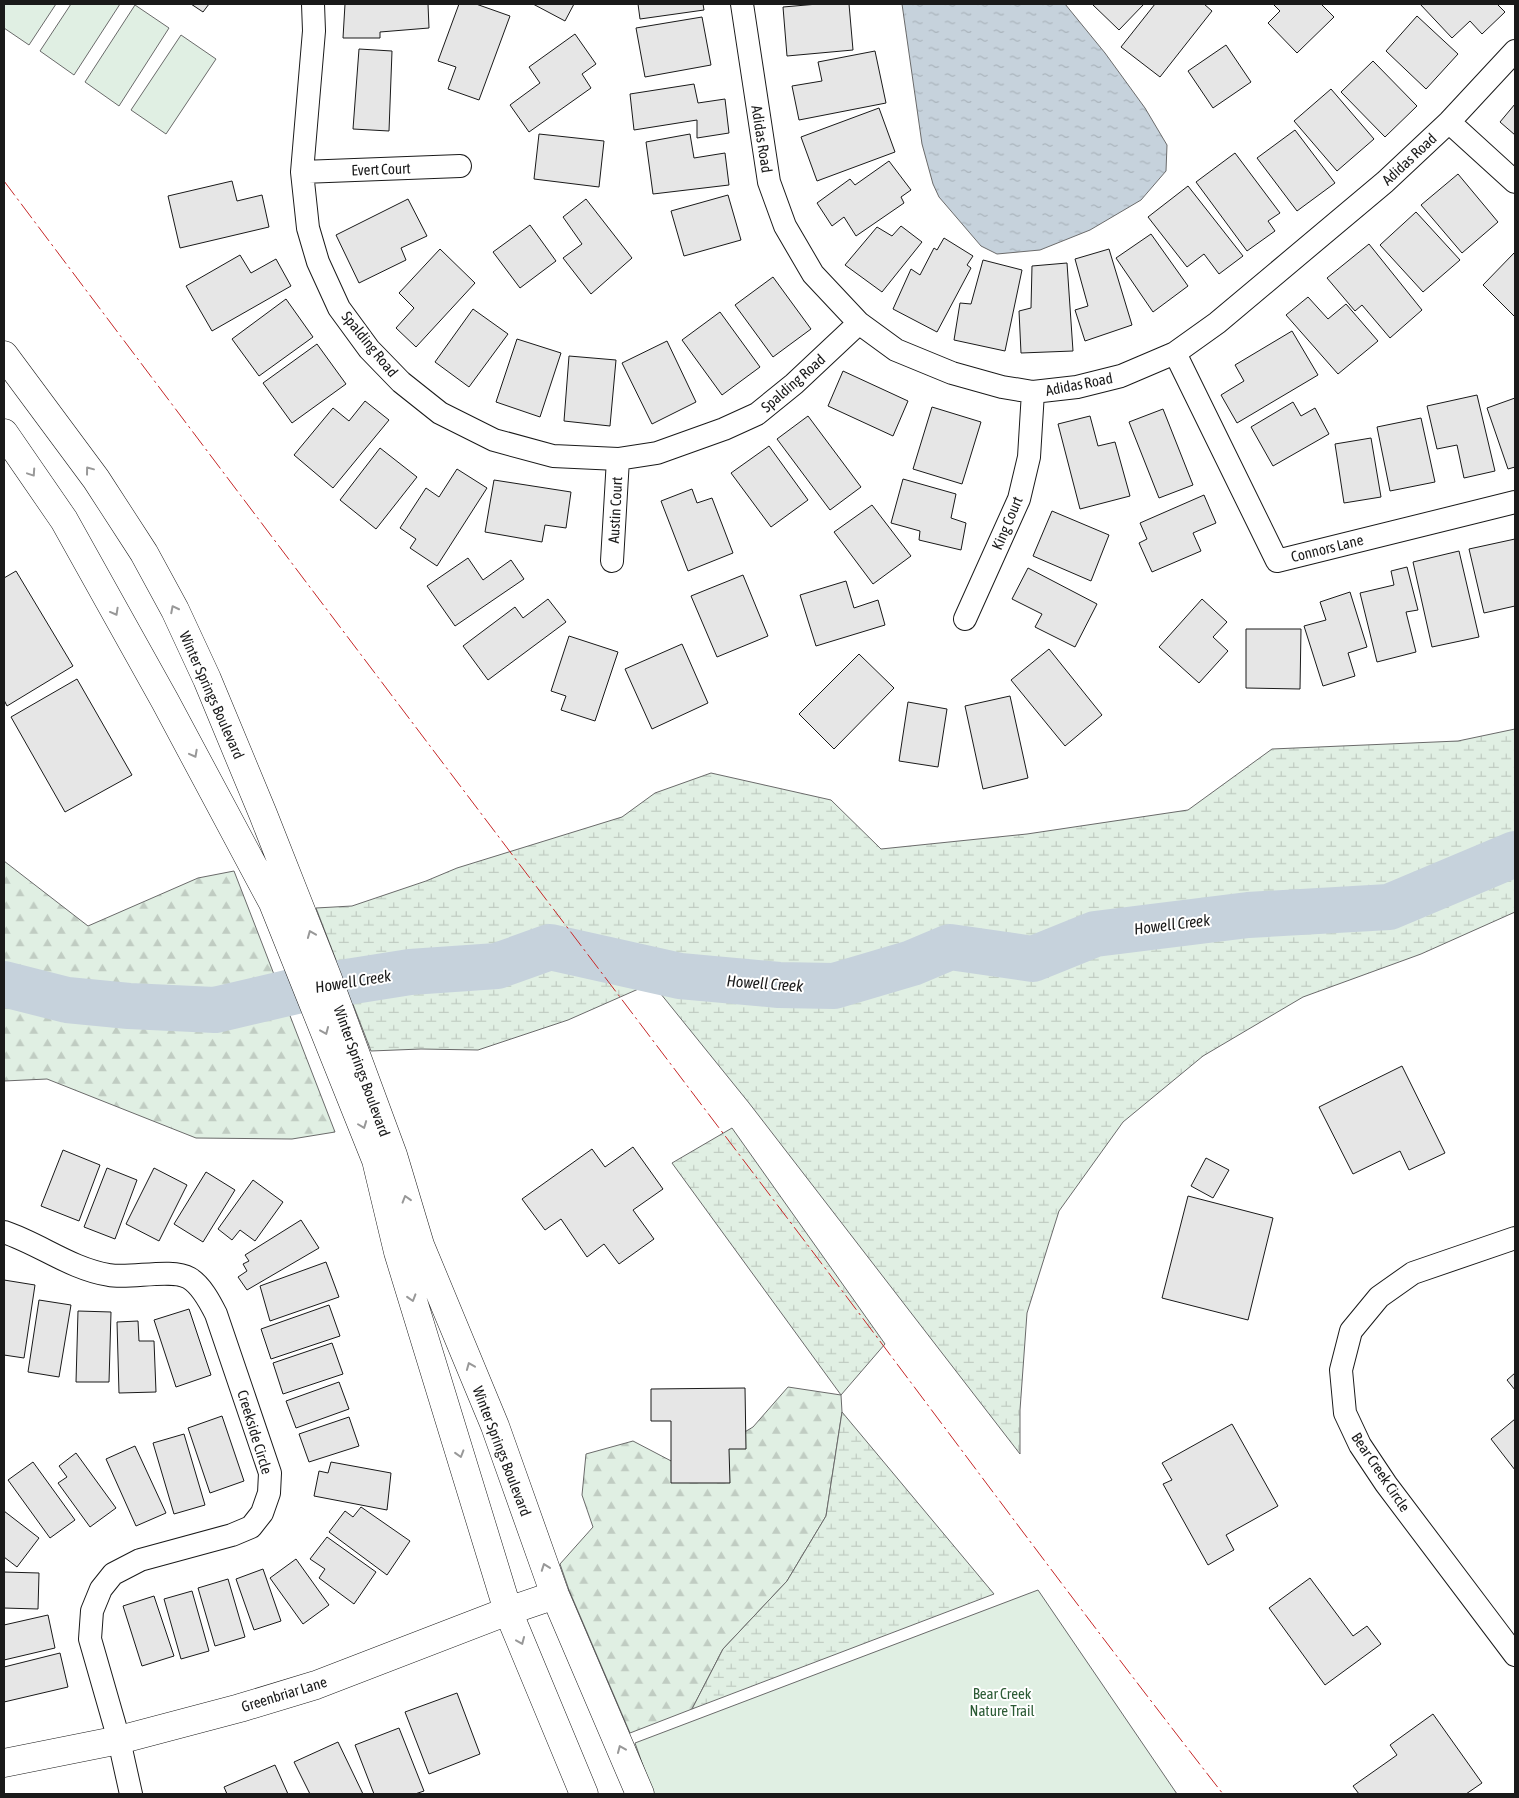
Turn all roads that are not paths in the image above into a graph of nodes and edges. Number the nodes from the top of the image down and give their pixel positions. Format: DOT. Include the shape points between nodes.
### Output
graph roads {
  1 [pos="313,4"];
  2 [pos="742,4"];
  3 [pos="1515,51"];
  4 [pos="1449,122"];
  5 [pos="460,166"];
  6 [pos="302,172"];
  7 [pos="1515,182"];
  8 [pos="859,323"];
  9 [pos="1174,353"];
  10 [pos="4,355"];
  11 [pos="1033,392"];
  12 [pos="4,433"];
  13 [pos="618,459"];
  14 [pos="1515,502"];
  15 [pos="612,561"];
  16 [pos="965,619"];
  17 [pos="317,982"];
  18 [pos="355,1077"];
  19 [pos="4,1232"];
  20 [pos="1515,1238"];
  21 [pos="555,1595"];
  22 [pos="508,1611"];
  23 [pos="1515,1655"];
  24 [pos="119,1740"];
  25 [pos="4,1764"];
  26 [pos="131,1794"];
  27 [pos="584,1794"];
  28 [pos="640,1794"];
  1 -- 6 [label="street, Spalding Road" via="314,31"];
  2 -- 8 [label="street, Adidas Road" via="768,182 785,226 813,274"];
  3 -- 4 [label="street, Adidas Road"];
  4 -- 7 [label="street"];
  4 -- 9 [label="street, Adidas Road" via="1385,182 1217,323"];
  5 -- 6 [label="street, Evert Court"];
  6 -- 13 [label="street, Spalding Road" via="308,228 321,270 340,308 369,349 401,382 440,413 494,440 553,456"];
  8 -- 11 [label="street, Adidas Road" via="896,350 952,373"];
  8 -- 13 [label="street, Spalding Road" via="757,414 657,453"];
  9 -- 11 [label="street, Adidas Road" via="1121,376 1077,387"];
  9 -- 14 [label="street, Connors Lane" via="1277,561"];
  17 -- 10 [label="street, Winter Springs Boulevard, one-way" via="263,814 175,610 144,553 96,479"];
  11 -- 16 [label="street, King Court" via="1029,457 1020,499"];
  12 -- 17 [label="street, Winter Springs Boulevard, one-way" via="64,520"];
  13 -- 15 [label="street, Austin Court"];
  17 -- 18 [label="street, Winter Springs Boulevard"];
  21 -- 18 [label="street, Winter Springs Boulevard, one-way" via="493,1423 420,1245 393,1155"];
  18 -- 22 [label="street, Winter Springs Boulevard, one-way" via="398,1252"];
  19 -- 24 [label="street, Creekside Circle" via="89,1271 112,1276 174,1274 189,1278 207,1296 216,1314 270,1473 269,1493 262,1513 251,1527 140,1560 113,1574 100,1589 92,1611 90,1639"];
  20 -- 23 [label="street, Bear Creek Circle" via="1413,1273 1380,1297 1351,1330 1341,1370 1345,1413 1360,1445"];
  21 -- 22 [label="street, Greenbriar Lane"];
  28 -- 21 [label="street, Winter Springs Boulevard, one-way"];
  22 -- 24 [label="street, Greenbriar Lane" via="316,1685"];
  22 -- 27 [label="street, Winter Springs Boulevard, one-way"];
  24 -- 25 [label="street, Greenbriar Lane"];
  24 -- 26 [label="street, Creekside Circle"];
}
